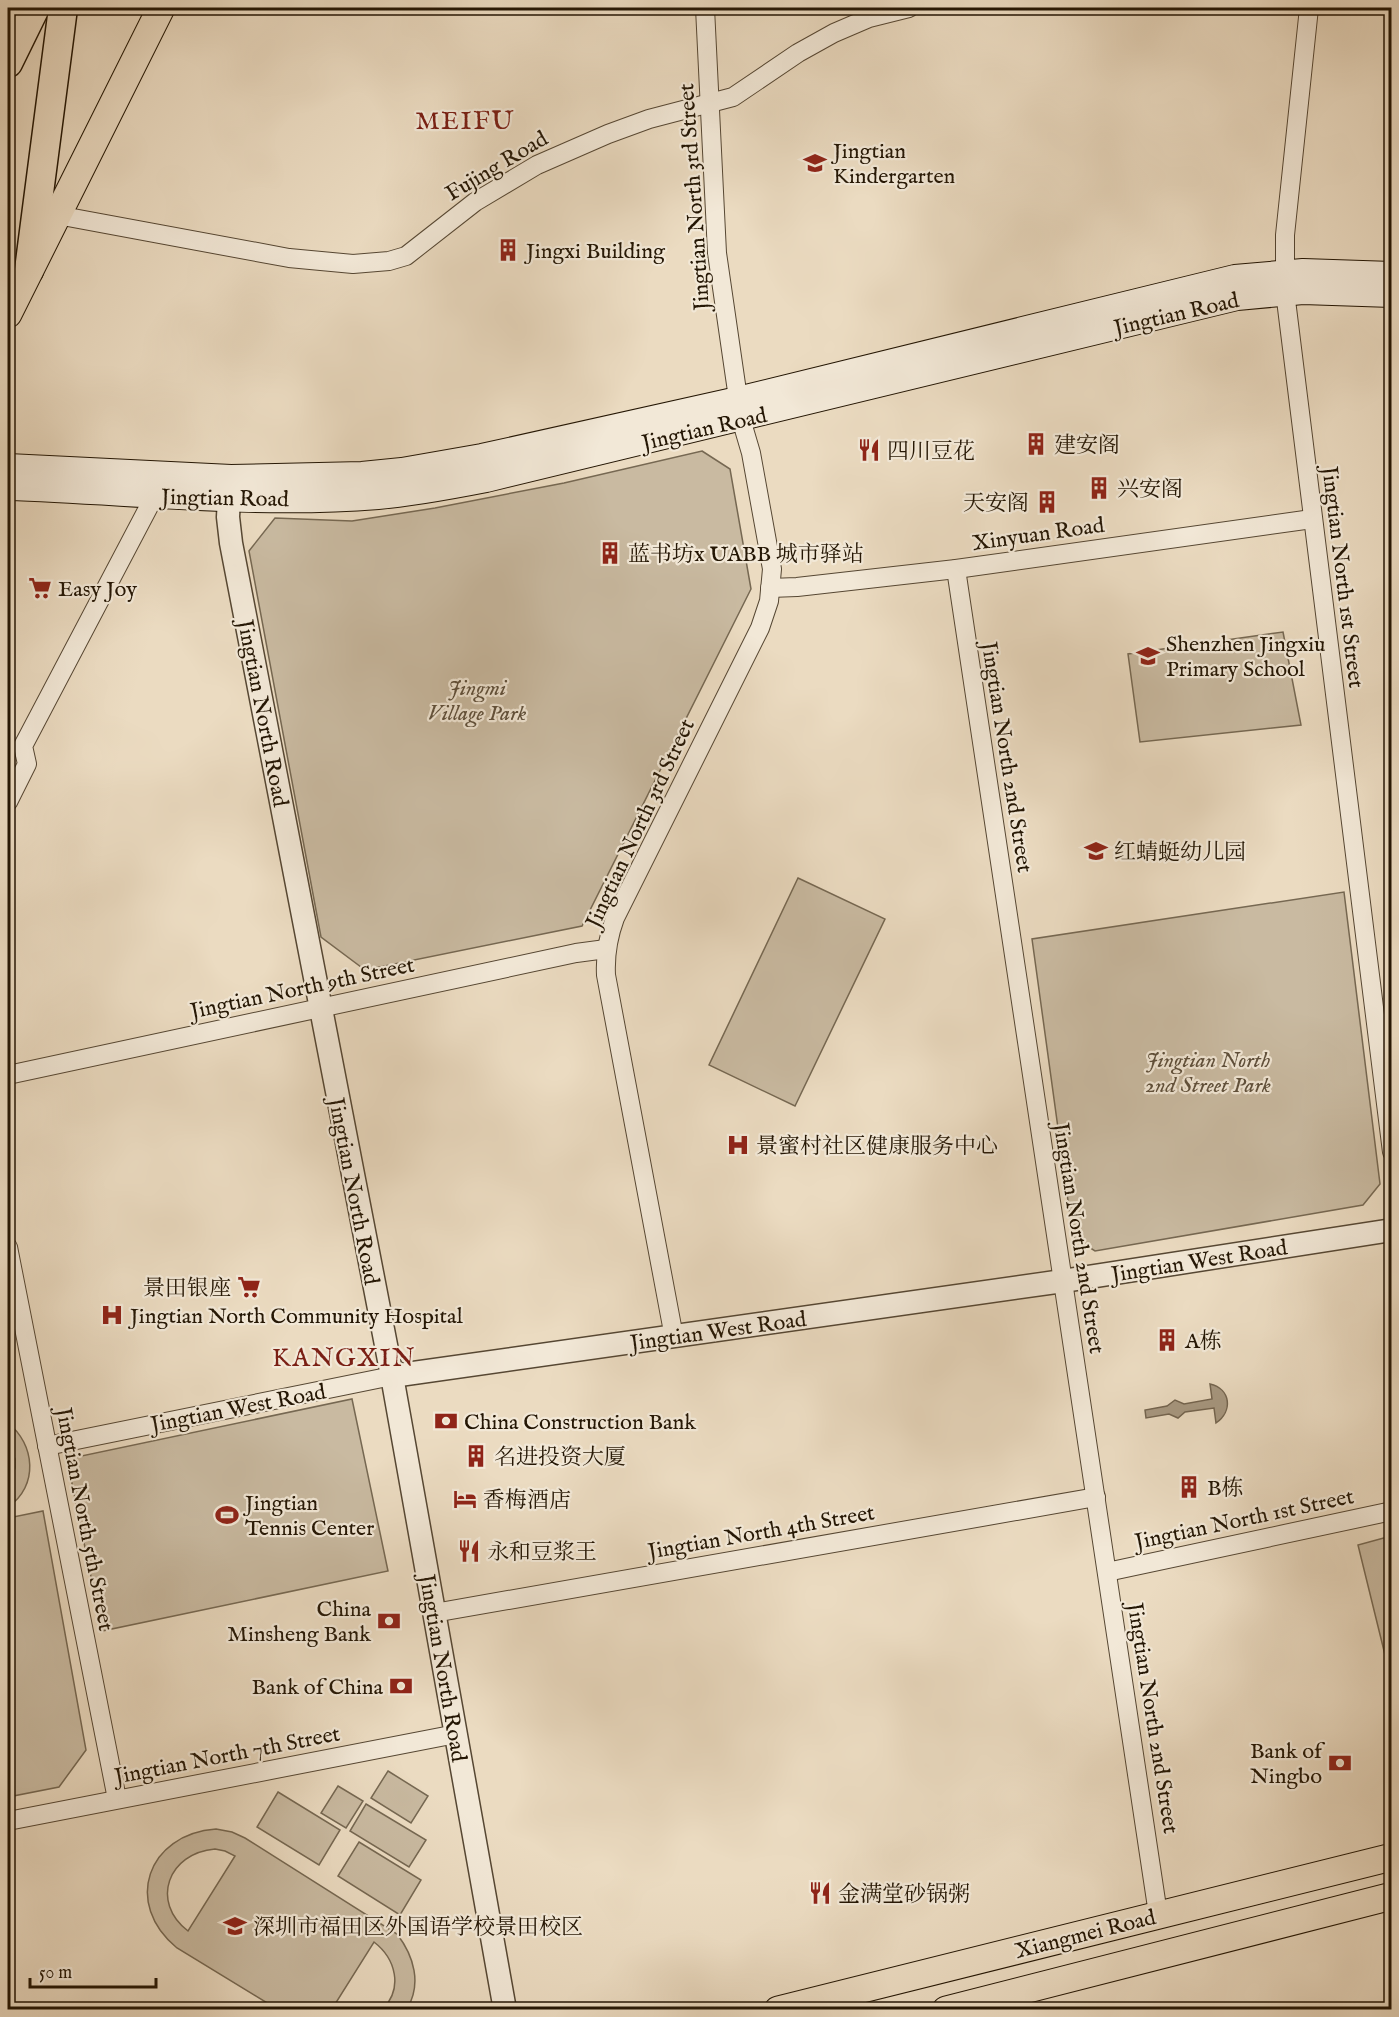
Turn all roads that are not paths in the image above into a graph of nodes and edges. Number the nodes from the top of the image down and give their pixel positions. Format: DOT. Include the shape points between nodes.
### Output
graph roads {
  1 [pos="35,8"];
  2 [pos="63,8"];
  3 [pos="161,8"];
  4 [pos="705,8"];
  5 [pos="909,8"];
  6 [pos="1309,8"];
  7 [pos="8,63"];
  8 [pos="710,104"];
  9 [pos="57,215"];
  10 [pos="29,270"];
  11 [pos="1392,275"];
  12 [pos="1285,282"];
  13 [pos="1392,294"];
  14 [pos="8,314"];
  15 [pos="739,410"];
  16 [pos="8,467"];
  17 [pos="8,487"];
  18 [pos="230,488"];
  19 [pos="156,495"];
  20 [pos="1312,519"];
  21 [pos="956,568"];
  22 [pos="770,588"];
  23 [pos="8,802"];
  24 [pos="606,949"];
  25 [pos="320,1008"];
  26 [pos="8,1075"];
  27 [pos="1392,1152"];
  28 [pos="1392,1230"];
  29 [pos="8,1247"];
  30 [pos="1063,1281"];
  31 [pos="674,1337"];
  32 [pos="392,1376"];
  33 [pos="47,1446"];
  34 [pos="1094,1492"];
  35 [pos="1392,1511"];
  36 [pos="1107,1572"];
  37 [pos="433,1607"];
  38 [pos="456,1734"];
  39 [pos="117,1800"];
  40 [pos="8,1821"];
  41 [pos="1392,1857"];
  42 [pos="1392,1896"];
  43 [pos="1158,1914"];
  44 [pos="828,2002"];
  45 [pos="505,2010"];
  46 [pos="778,2010"];
  47 [pos="946,2010"];
  1 -- 7 [label="highway"];
  2 -- 10 [label="highway"];
  3 -- 9 [label="main road"];
  4 -- 8 [label="street, Jingtian North 3rd Street"];
  5 -- 8 [label="street, Fujing Road" via="869,18 834,33 733,97"];
  6 -- 12 [label="street, Jingtian North 1st Street" via="1285,235"];
  8 -- 9 [label="street, Fujing Road" via="649,119 537,165 475,202 406,256 389,261 353,264 289,258"];
  8 -- 15 [label="street, Jingtian North 3rd Street" via="717,253"];
  9 -- 10 [label="main road"];
  10 -- 14 [label="main road"];
  11 -- 12 [label="main road, Jingtian Road" via="1322,272"];
  12 -- 13 [label="main road, Jingtian Road"];
  12 -- 15 [label="main road, Jingtian Road" via="1235,278 1211,283"];
  12 -- 20 [label="street, Jingtian North 1st Street"];
  15 -- 18 [label="main road, Jingtian Road" via="402,471"];
  15 -- 22 [label="street, Jingtian North 3rd Street"];
  16 -- 18 [label="main road, Jingtian Road"];
  17 -- 19 [label="main road, Jingtian Road"];
  18 -- 19 [label="main road, Jingtian Road"];
  18 -- 25 [label="street, Jingtian North Road" via="230,536"];
  19 -- 23 [label="street" via="23,746 27,764"];
  20 -- 21 [label="street, Xinyuan Road"];
  20 -- 27 [label="street, Jingtian North 1st Street"];
  21 -- 22 [label="street, Xinyuan Road"];
  21 -- 30 [label="street, Jingtian North 2nd Street"];
  22 -- 24 [label="street, Jingtian North 3rd Street" via="762,621 615,918"];
  24 -- 25 [label="street, Jingtian North 9th Street"];
  24 -- 31 [label="street, Jingtian North 3rd Street" via="606,975"];
  25 -- 26 [label="street, Jingtian North 9th Street"];
  25 -- 32 [label="street, Jingtian North Road"];
  28 -- 30 [label="street, Jingtian West Road"];
  29 -- 33 [label="street, Jingtian North 5th Street"];
  30 -- 31 [label="street, Jingtian West Road"];
  30 -- 34 [label="street, Jingtian North 2nd Street"];
  31 -- 32 [label="street, Jingtian West Road"];
  32 -- 33 [label="street, Jingtian West Road"];
  32 -- 37 [label="street, Jingtian North Road"];
  33 -- 39 [label="street, Jingtian North 5th Street"];
  34 -- 36 [label="street, Jingtian North 2nd Street"];
  34 -- 37 [label="street, Jingtian North 4th Street"];
  35 -- 36 [label="street, Jingtian North 1st Street"];
  36 -- 43 [label="street, Jingtian North 2nd Street"];
  37 -- 38 [label="street, Jingtian North Road"];
  38 -- 39 [label="street, Jingtian North 7th Street"];
  38 -- 45 [label="street, Jingtian North Road"];
  39 -- 40 [label="street, Jingtian North 7th Street"];
  41 -- 43 [label="main road, Xiangmei Road"];
  42 -- 47 [label="main road, Xiangmei Road"];
  43 -- 44 [label="main road, Xiangmei Road"];
  44 -- 46 [label="main road, Xiangmei Road"];
}
